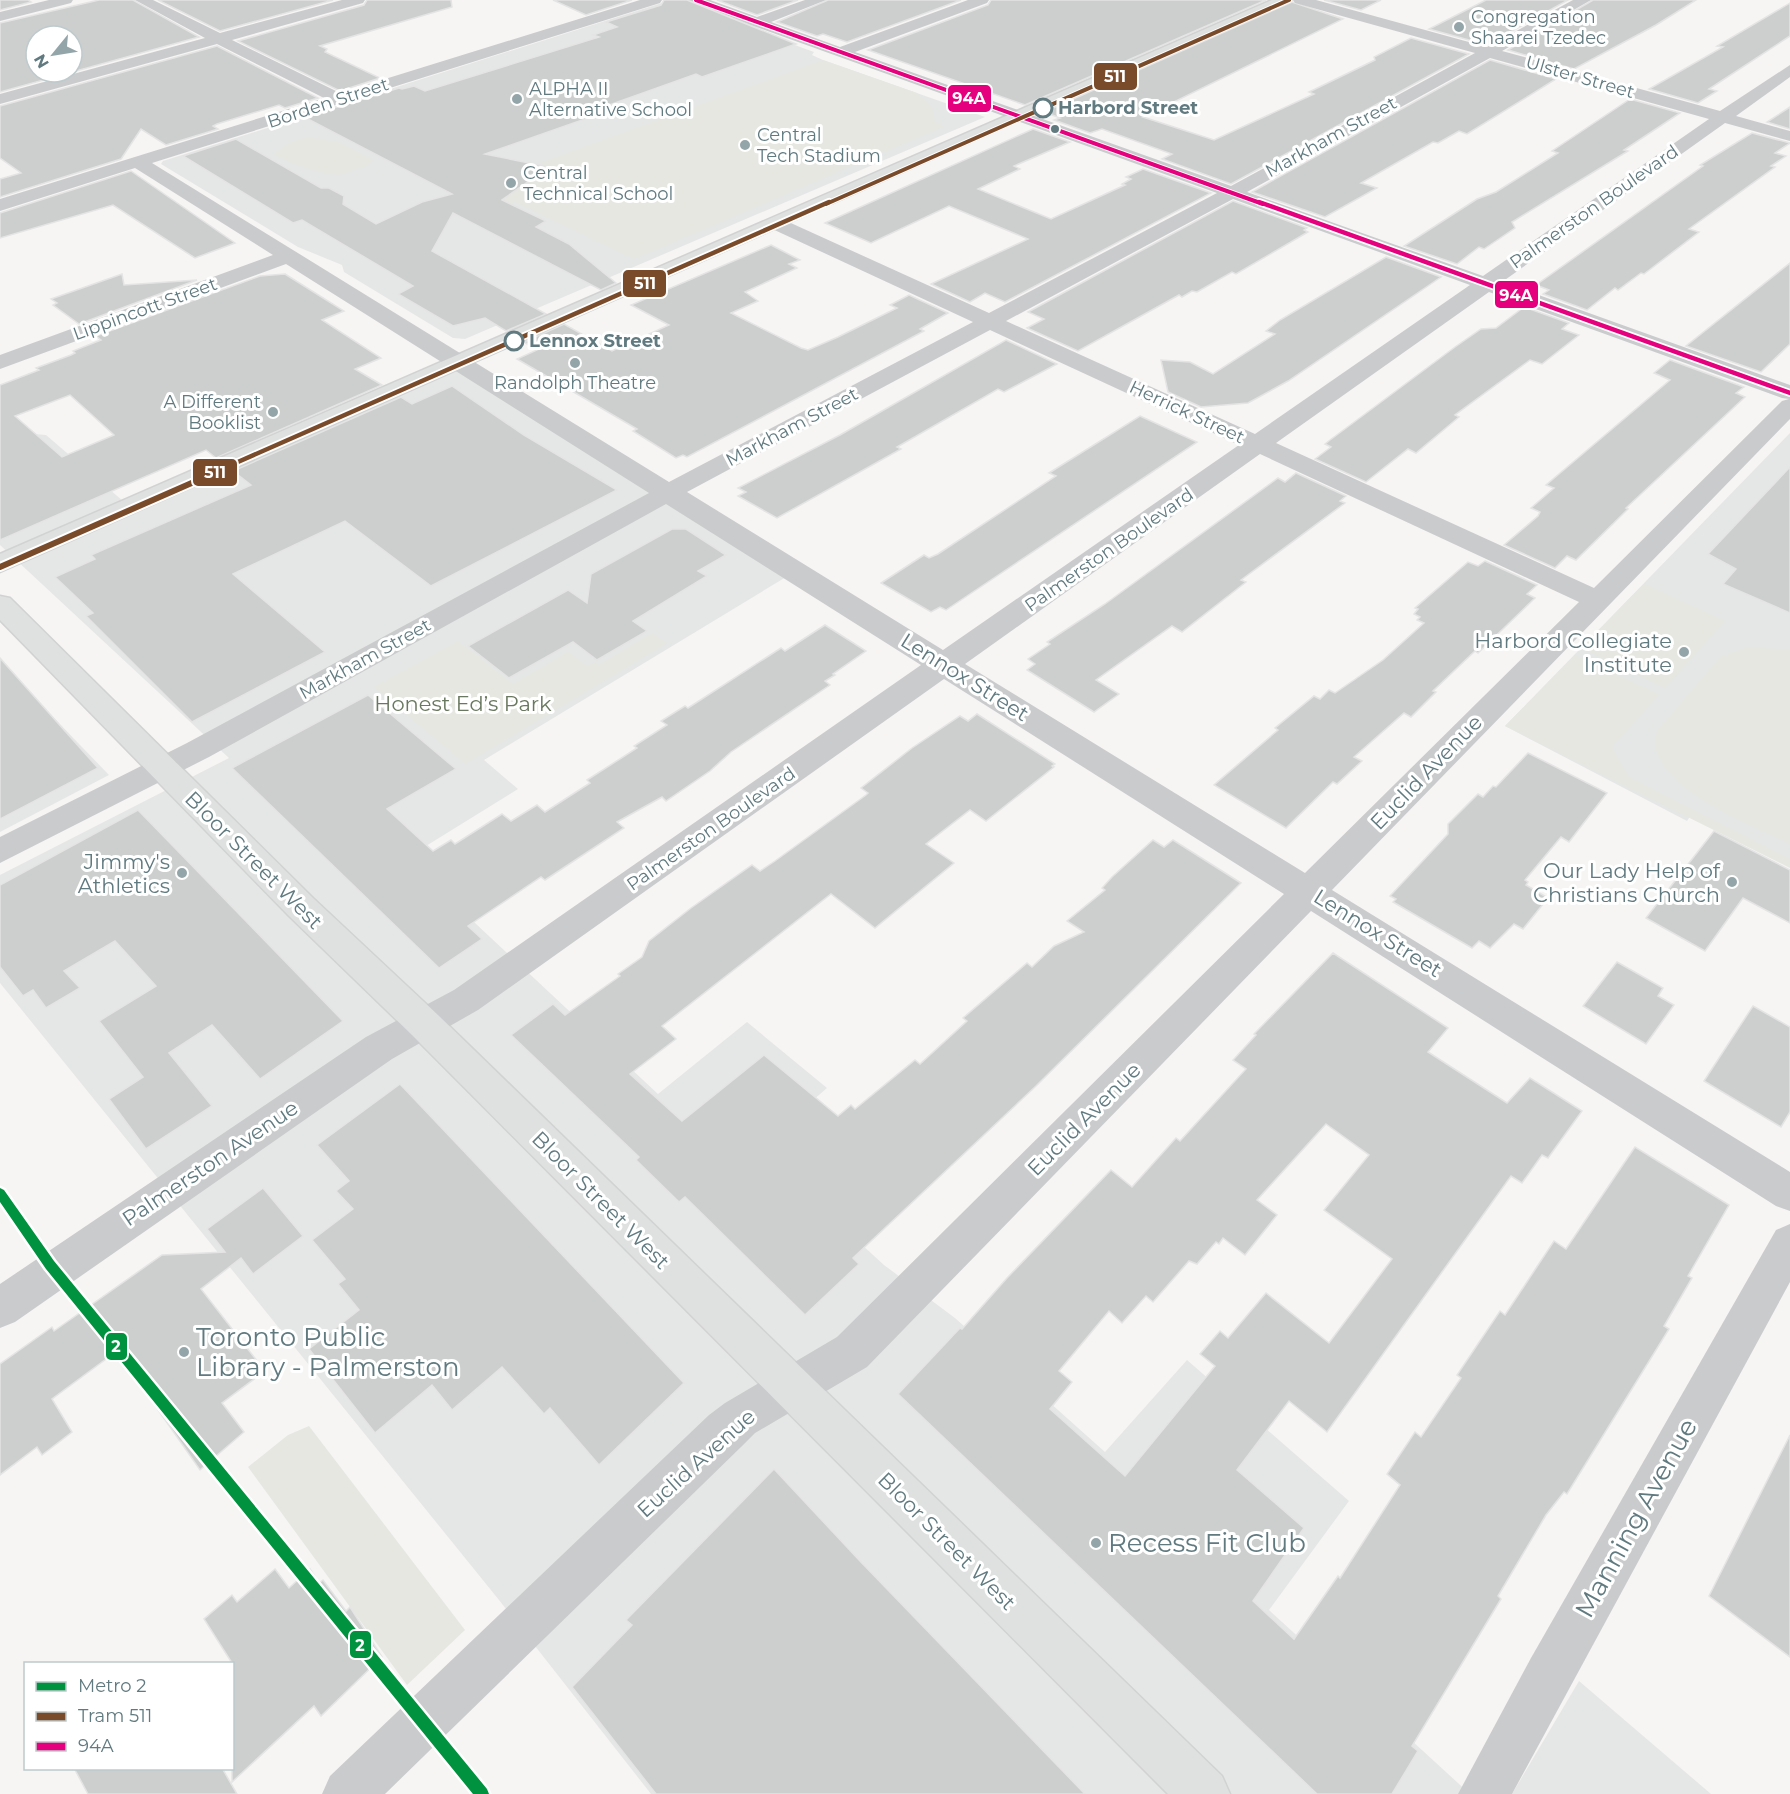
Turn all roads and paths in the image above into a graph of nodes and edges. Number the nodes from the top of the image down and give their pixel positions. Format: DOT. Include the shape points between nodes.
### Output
graph roads {
  1 [pos="66,0"];
  2 [pos="142,0"];
  3 [pos="358,0"];
  4 [pos="655,0"];
  5 [pos="696,0"];
  6 [pos="819,0"];
  7 [pos="982,0"];
  8 [pos="1284,0"];
  9 [pos="1300,0"];
  10 [pos="1584,0"];
  11 [pos="0,16"];
  12 [pos="756,22"];
  13 [pos="218,39"];
  14 [pos="1487,51"];
  15 [pos="840,52"];
  16 [pos="1790,70"];
  17 [pos="0,99"];
  18 [pos="340,100"];
  19 [pos="1019,117"];
  20 [pos="1723,117"];
  21 [pos="1790,136"];
  22 [pos="139,163"];
  23 [pos="1231,192"];
  24 [pos="0,205"];
  25 [pos="776,223"];
  26 [pos="289,256"];
  27 [pos="1485,284"];
  28 [pos="990,321"];
  29 [pos="0,362"];
  30 [pos="460,362"];
  31 [pos="1790,393"];
  32 [pos="1790,406"];
  33 [pos="1259,444"];
  34 [pos="669,492"];
  35 [pos="0,564"];
  36 [pos="1598,600"];
  37 [pos="0,604"];
  38 [pos="946,665"];
  39 [pos="163,770"];
  40 [pos="0,851"];
  41 [pos="1311,892"];
  42 [pos="425,1025"];
  43 [pos="1790,1193"];
  44 [pos="1790,1243"];
  45 [pos="0,1308"];
  46 [pos="792,1387"];
  47 [pos="348,1794"];
  48 [pos="1204,1794"];
  49 [pos="1484,1794"];
  1 -- 11 [label="street"];
  2 -- 13 [label="street"];
  3 -- 13 [label="street"];
  4 -- 18 [label="street, Borden Street"];
  5 -- 12 [label="street"];
  6 -- 12 [label="street"];
  7 -- 15 [label="street"];
  8 -- 19 [label="main road"];
  9 -- 14 [label="street, Ulster Street"];
  10 -- 14 [label="street, Markham Street"];
  12 -- 15 [label="street"];
  13 -- 17 [label="street"];
  13 -- 18 [label="street"];
  14 -- 20 [label="street, Ulster Street"];
  14 -- 23 [label="street, Markham Street"];
  15 -- 19 [label="street"];
  16 -- 20 [label="street, Palmerston Boulevard"];
  18 -- 22 [label="street, Borden Street"];
  19 -- 23 [label="street"];
  19 -- 25 [label="main road"];
  20 -- 21 [label="street, Ulster Street"];
  20 -- 27 [label="street, Palmerston Boulevard"];
  22 -- 24 [label="street, Borden Street"];
  22 -- 26 [label="street, Lennox Street"];
  23 -- 27 [label="street"];
  23 -- 28 [label="street, Markham Street"];
  25 -- 28 [label="street, Herrick Street"];
  25 -- 30 [label="main road"];
  26 -- 29 [label="street, Lippincott Street"];
  26 -- 30 [label="street, Lennox Street"];
  27 -- 31 [label="street"];
  27 -- 33 [label="street, Palmerston Boulevard"];
  28 -- 33 [label="street, Herrick Street"];
  28 -- 34 [label="street, Markham Street"];
  30 -- 34 [label="street, Lennox Street"];
  30 -- 35 [label="main road"];
  32 -- 36 [label="street, Euclid Avenue"];
  33 -- 36 [label="street, Herrick Street"];
  33 -- 38 [label="street, Palmerston Boulevard"];
  34 -- 38 [label="street, Lennox Street"];
  34 -- 39 [label="street, Markham Street"];
  36 -- 41 [label="street, Euclid Avenue"];
  37 -- 39 [label="main road, Bloor Street West"];
  38 -- 41 [label="street, Lennox Street"];
  38 -- 42 [label="street, Palmerston Boulevard"];
  39 -- 40 [label="street, Markham Street" via="127,784"];
  39 -- 42 [label="main road, Bloor Street West"];
  41 -- 43 [label="street, Lennox Street"];
  41 -- 46 [label="street, Euclid Avenue" via="852,1352"];
  42 -- 45 [label="street, Palmerston Avenue" via="380,1048"];
  42 -- 46 [label="main road, Bloor Street West"];
  44 -- 49 [label="street, Manning Avenue"];
  46 -- 47 [label="street, Euclid Avenue" via="725,1431"];
  46 -- 48 [label="main road, Bloor Street West"];
}
